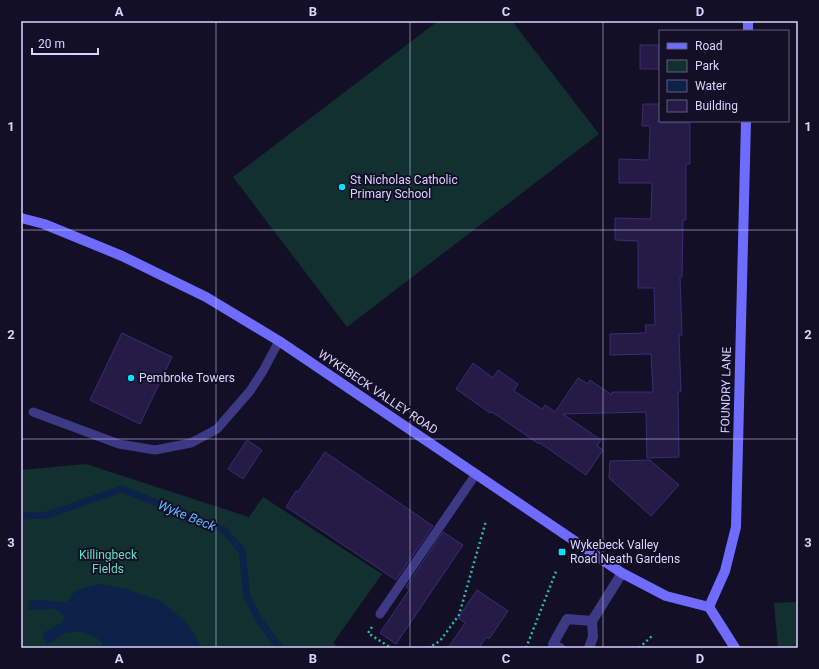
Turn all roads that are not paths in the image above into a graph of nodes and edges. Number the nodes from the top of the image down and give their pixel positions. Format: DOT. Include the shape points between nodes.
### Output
graph roads {
  1 [pos="746,122"];
  2 [pos="21,218"];
  3 [pos="279,341"];
  4 [pos="33,412"];
  5 [pos="476,474"];
  6 [pos="622,573"];
  7 [pos="709,608"];
  8 [pos="380,614"];
  9 [pos="592,621"];
  10 [pos="560,648"];
  11 [pos="589,648"];
  12 [pos="735,648"];
  1 -- 7 [label="street, FOUNDRY LANE" via="736,527 725,571"];
  2 -- 3 [label="street, WYKEBECK VALLEY ROAD" via="44,224 122,256 206,298"];
  3 -- 4 [label="lane" via="250,391 216,429 191,443 155,450 120,444"];
  3 -- 5 [label="street, WYKEBECK VALLEY ROAD"];
  5 -- 6 [label="street, WYKEBECK VALLEY ROAD"];
  5 -- 8 [label="lane"];
  6 -- 7 [label="street, WYKEBECK VALLEY ROAD" via="666,596"];
  6 -- 9 [label="street"];
  7 -- 12 [label="street"];
  9 -- 10 [label="street" via="567,619 553,644"];
  9 -- 11 [label="street" via="593,637"];
}
